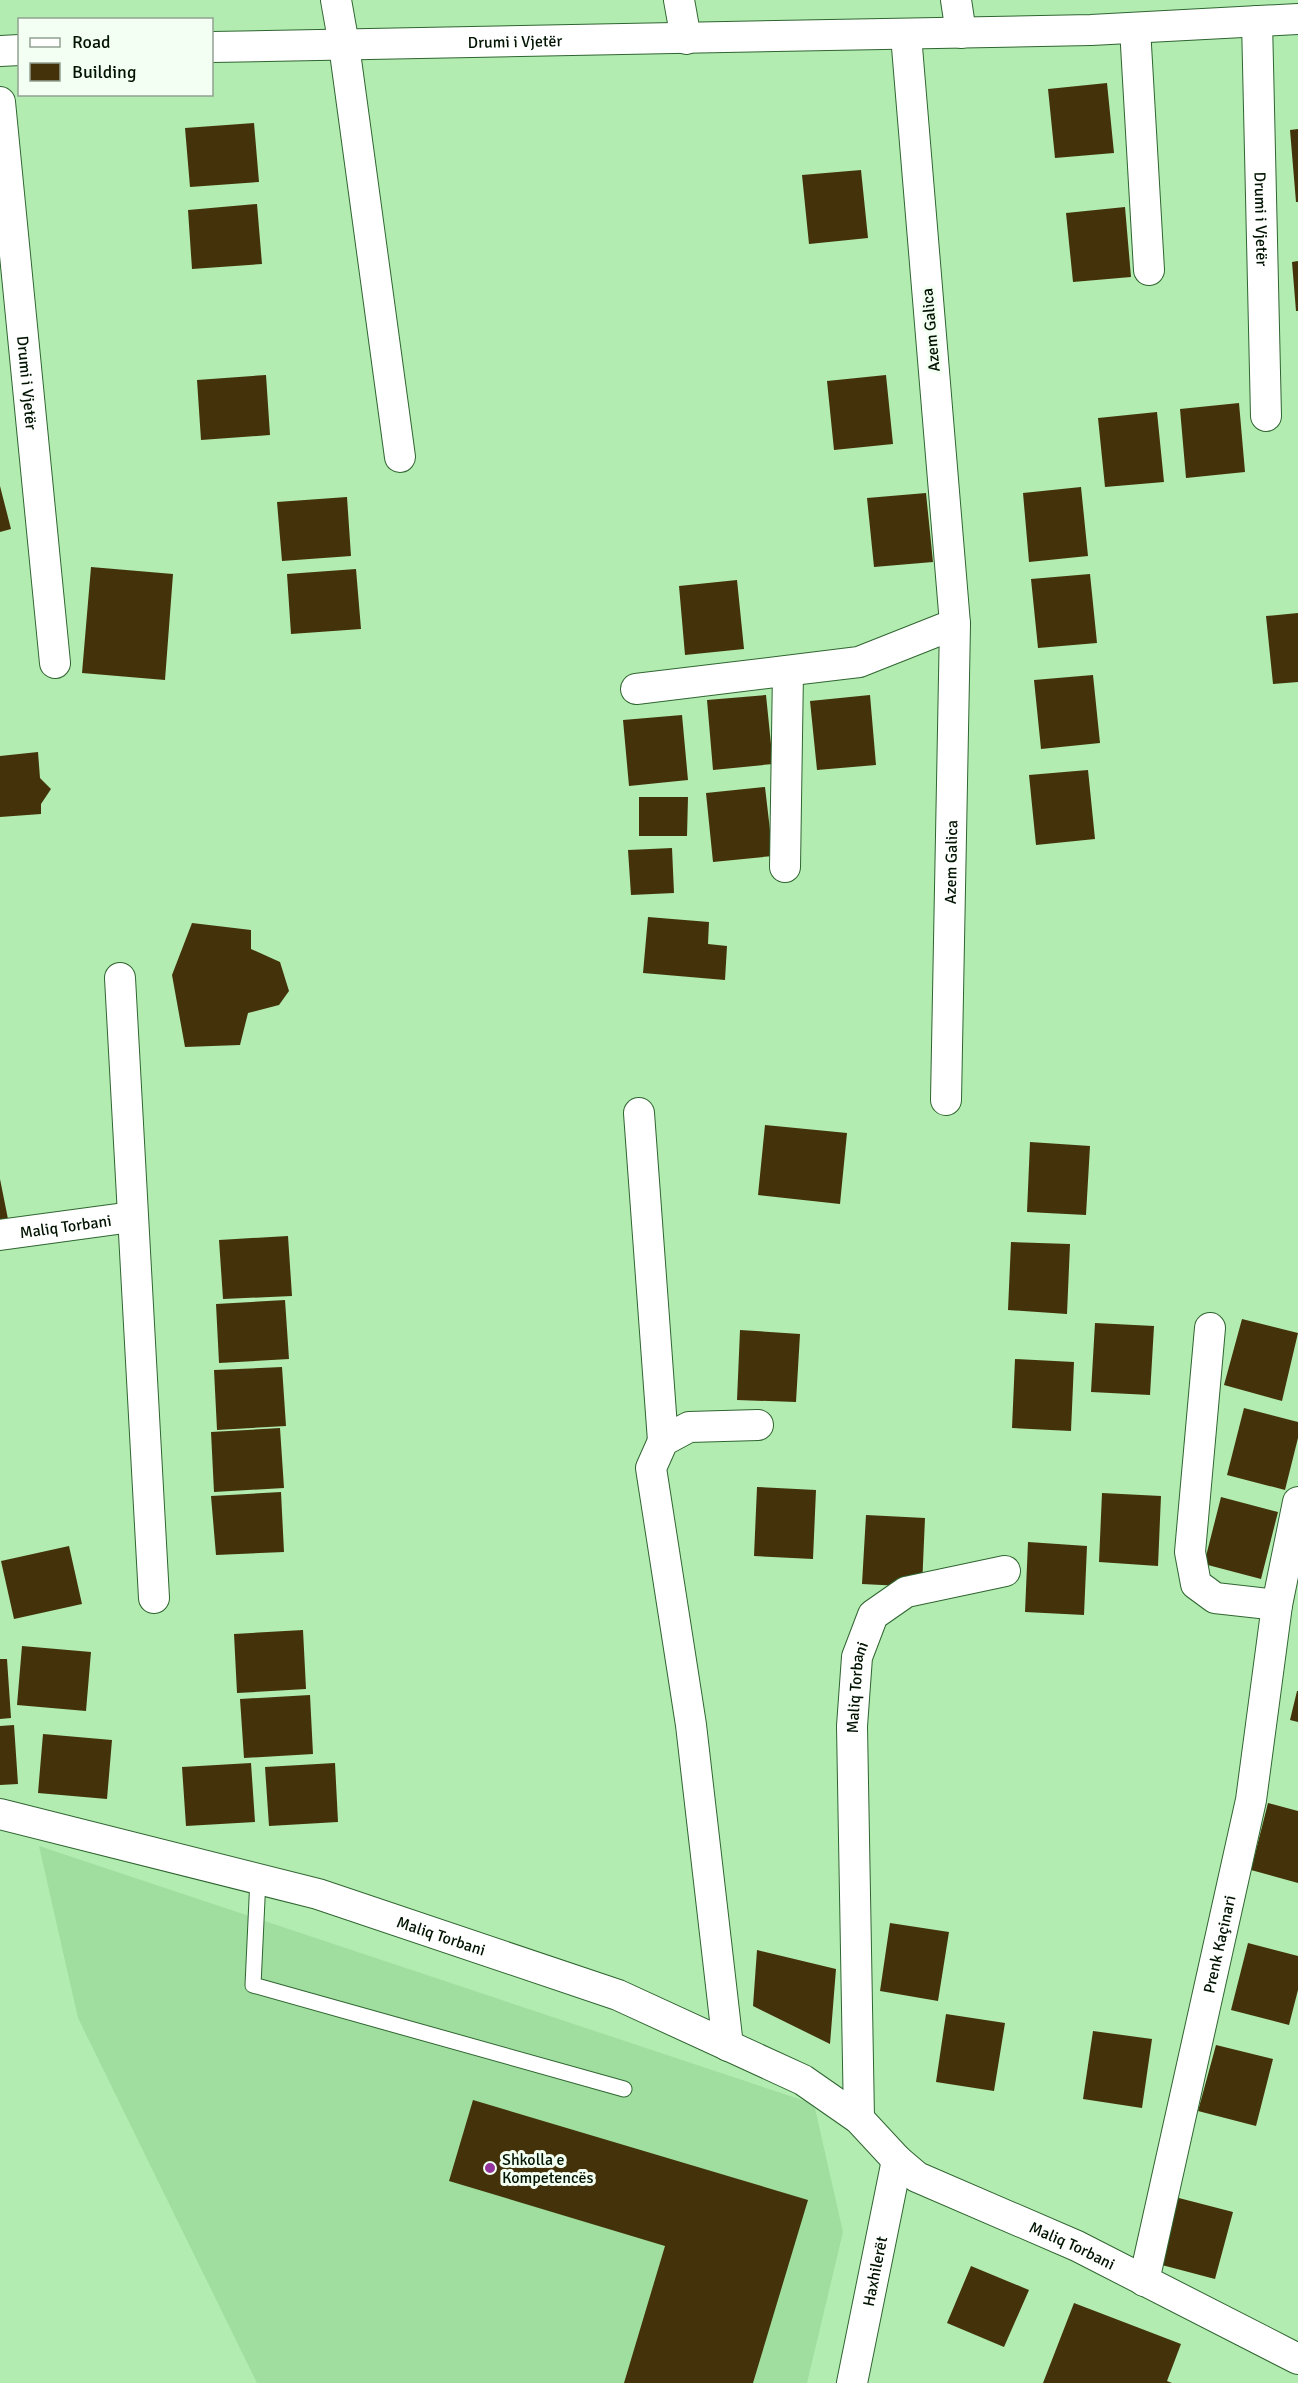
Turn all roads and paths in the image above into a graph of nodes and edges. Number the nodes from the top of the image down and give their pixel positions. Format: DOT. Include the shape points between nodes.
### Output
graph roads {
  1 [pos="336,0"];
  2 [pos="680,0"];
  3 [pos="956,0"];
  4 [pos="1298,19"];
  5 [pos="1257,21"];
  6 [pos="1135,28"];
  7 [pos="962,33"];
  8 [pos="906,34"];
  9 [pos="686,39"];
  10 [pos="344,45"];
  11 [pos="213,47"];
  12 [pos="18,50"];
  13 [pos="0,51"];
  14 [pos="0,102"];
  15 [pos="1149,270"];
  16 [pos="1266,416"];
  17 [pos="400,457"];
  18 [pos="955,624"];
  19 [pos="55,663"];
  20 [pos="788,671"];
  21 [pos="636,689"];
  22 [pos="785,867"];
  23 [pos="120,978"];
  24 [pos="946,1100"];
  25 [pos="639,1113"];
  26 [pos="132,1217"];
  27 [pos="0,1235"];
  28 [pos="1210,1328"];
  29 [pos="758,1425"];
  30 [pos="663,1441"];
  31 [pos="1298,1502"];
  32 [pos="1005,1571"];
  33 [pos="154,1598"];
  34 [pos="1277,1605"];
  35 [pos="0,1814"];
  36 [pos="258,1878"];
  37 [pos="728,2046"];
  38 [pos="624,2089"];
  39 [pos="859,2119"];
  40 [pos="897,2160"];
  41 [pos="1144,2281"];
  42 [pos="1298,2359"];
  43 [pos="852,2383"];
  1 -- 10 [label="street"];
  2 -- 9 [label="street"];
  3 -- 7 [label="street"];
  4 -- 5 [label="street, Drumi i Vjetër"];
  5 -- 6 [label="street, Drumi i Vjetër"];
  5 -- 16 [label="street, Drumi i Vjetër"];
  6 -- 7 [label="street, Drumi i Vjetër"];
  6 -- 15 [label="street"];
  7 -- 8 [label="street, Drumi i Vjetër"];
  8 -- 9 [label="street, Drumi i Vjetër"];
  8 -- 18 [label="street, Azem Galica"];
  9 -- 10 [label="street, Drumi i Vjetër"];
  10 -- 11 [label="street, Drumi i Vjetër"];
  10 -- 17 [label="street"];
  12 -- 13 [label="street"];
  14 -- 19 [label="street, Drumi i Vjetër"];
  18 -- 20 [label="street" via="860,662"];
  18 -- 24 [label="street, Azem Galica"];
  20 -- 21 [label="street"];
  20 -- 22 [label="street"];
  23 -- 26 [label="street"];
  25 -- 30 [label="street"];
  26 -- 27 [label="street, Maliq Torbani"];
  26 -- 33 [label="street"];
  28 -- 34 [label="street" via="1190,1552 1196,1584 1215,1598"];
  29 -- 30 [label="street" via="689,1427"];
  30 -- 37 [label="street" via="651,1468 691,1725"];
  31 -- 34 [label="street, Prenk Kaçinari"];
  32 -- 39 [label="street, Maliq Torbani" via="906,1592 873,1615 857,1657 852,1726"];
  34 -- 41 [label="street, Prenk Kaçinari" via="1251,1800"];
  35 -- 36 [label="street, Maliq Torbani"];
  36 -- 37 [label="street, Maliq Torbani" via="318,1894 618,1995"];
  36 -- 38 [label="lane" via="253,1985"];
  37 -- 39 [label="street, Maliq Torbani" via="803,2080"];
  39 -- 40 [label="street, Maliq Torbani"];
  40 -- 41 [label="street, Maliq Torbani" via="917,2177 1077,2246"];
  40 -- 43 [label="street, Haxhilerët"];
  41 -- 42 [label="street, Maliq Torbani"];
}
